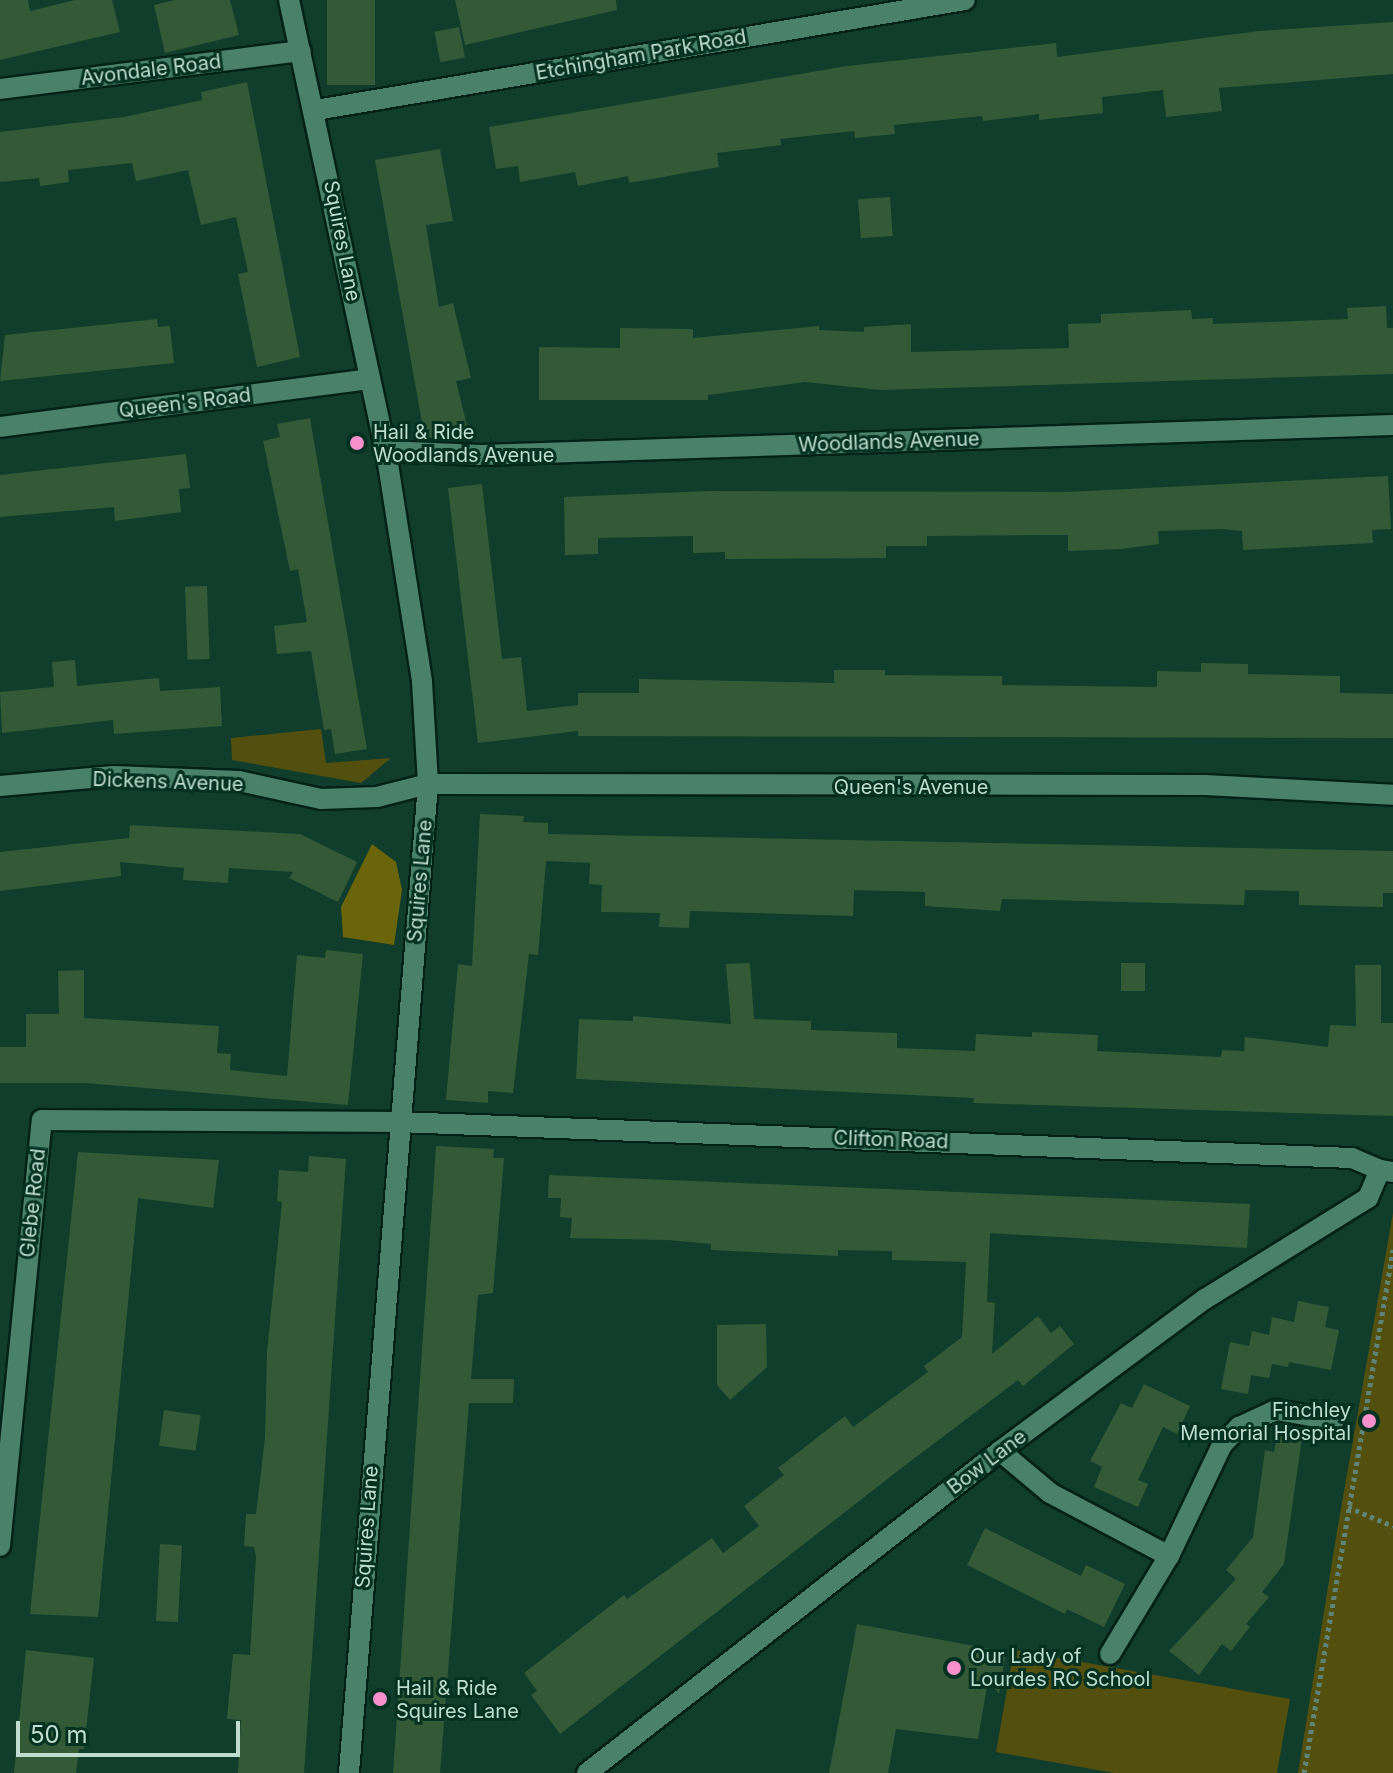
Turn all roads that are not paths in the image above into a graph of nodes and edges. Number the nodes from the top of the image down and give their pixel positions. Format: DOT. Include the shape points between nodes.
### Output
graph roads {
  1 [pos="289,0"];
  2 [pos="958,0"];
  3 [pos="301,51"];
  4 [pos="0,89"];
  5 [pos="316,110"];
  6 [pos="369,379"];
  7 [pos="1393,425"];
  8 [pos="0,427"];
  9 [pos="386,451"];
  10 [pos="428,784"];
  11 [pos="0,786"];
  12 [pos="1393,795"];
  13 [pos="398,1122"];
  14 [pos="1387,1171"];
  15 [pos="1334,1420"];
  16 [pos="1000,1451"];
  17 [pos="0,1546"];
  18 [pos="1169,1556"];
  19 [pos="1110,1654"];
  20 [pos="349,1773"];
  21 [pos="587,1773"];
  1 -- 3 [label="street, Squires Lane"];
  2 -- 5 [label="street, Etchingham Park Road"];
  3 -- 4 [label="street, Avondale Road"];
  3 -- 5 [label="street, Squires Lane"];
  5 -- 6 [label="street, Squires Lane"];
  6 -- 8 [label="street, Queen's Road"];
  6 -- 9 [label="street, Squires Lane"];
  7 -- 9 [label="street, Woodlands Avenue" via="481,455"];
  9 -- 10 [label="street, Squires Lane" via="422,682"];
  10 -- 11 [label="street, Dickens Avenue" via="377,797 321,799 239,781 114,776"];
  10 -- 12 [label="street, Queen's Avenue" via="1205,785"];
  10 -- 13 [label="street, Squires Lane"];
  13 -- 14 [label="street, Clifton Road" via="1352,1158"];
  13 -- 17 [label="street, Glebe Road" via="42,1120"];
  13 -- 20 [label="street, Squires Lane"];
  14 -- 16 [label="street, Bow Lane" via="1368,1198 1205,1299"];
  15 -- 18 [label="street" via="1276,1410 1239,1427 1222,1445"];
  16 -- 18 [label="street" via="1050,1493"];
  16 -- 21 [label="street, Bow Lane"];
  18 -- 19 [label="street"];
}
